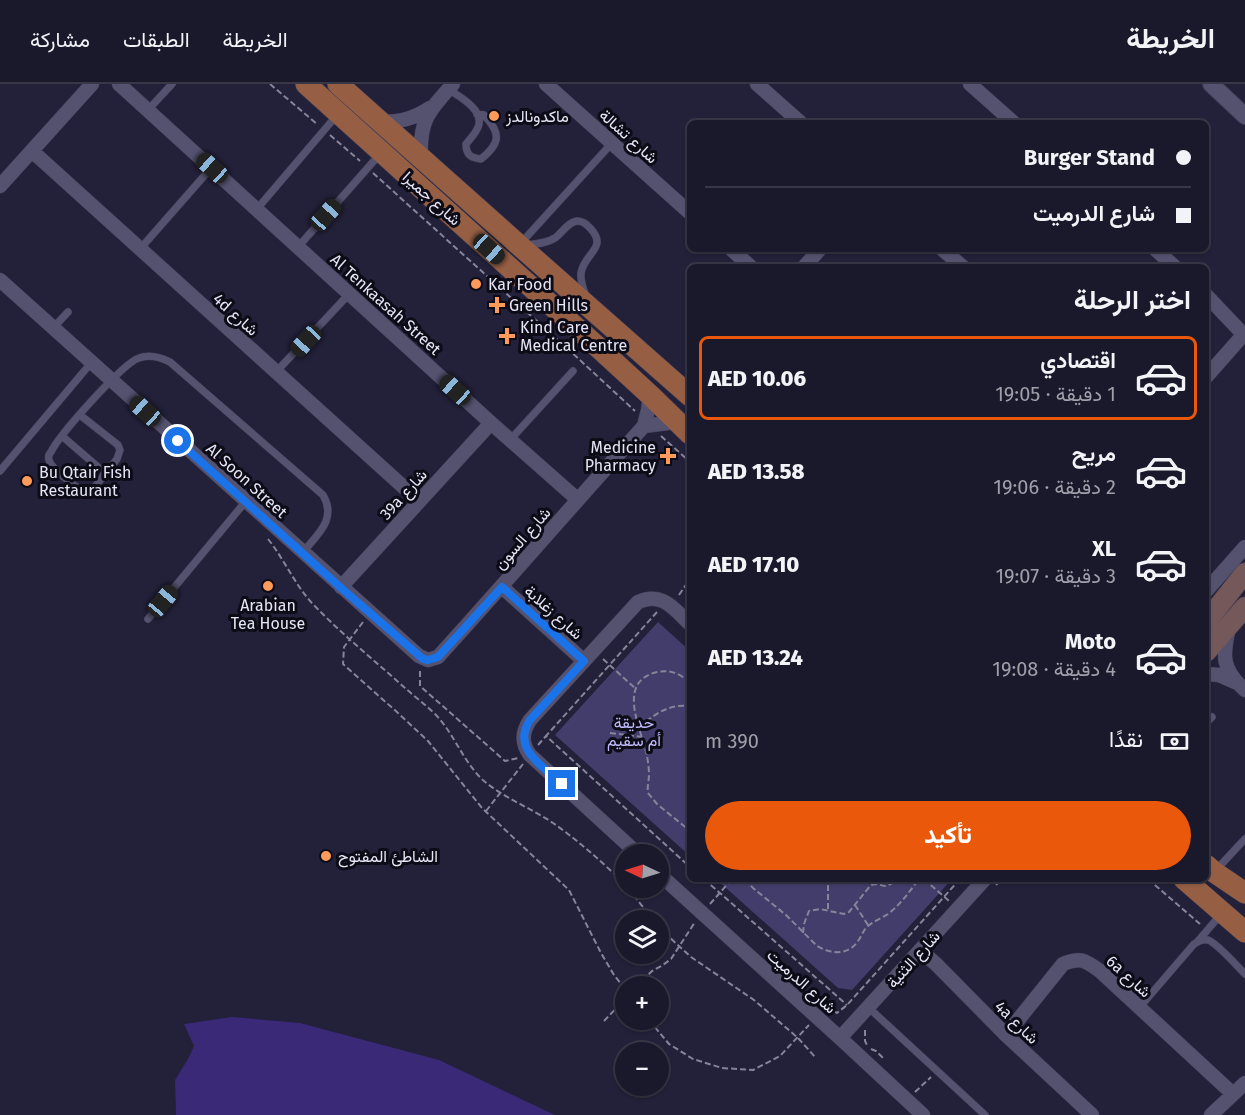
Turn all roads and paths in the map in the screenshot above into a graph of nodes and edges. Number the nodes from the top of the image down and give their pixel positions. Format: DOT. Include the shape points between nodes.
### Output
graph roads {
  1 [pos="92,84"];
  2 [pos="119,84"];
  3 [pos="172,84"];
  4 [pos="270,84"];
  5 [pos="306,84"];
  6 [pos="338,84"];
  7 [pos="546,84"];
  8 [pos="757,84"];
  9 [pos="970,84"];
  10 [pos="1211,84"];
  11 [pos="450,86"];
  12 [pos="434,105"];
  13 [pos="148,110"];
  14 [pos="339,113"];
  15 [pos="477,114"];
  16 [pos="1245,116"];
  17 [pos="798,120"];
  18 [pos="1011,120"];
  19 [pos="380,122"];
  20 [pos="324,130"];
  21 [pos="612,143"];
  22 [pos="32,151"];
  23 [pos="382,152"];
  24 [pos="421,158"];
  25 [pos="212,168"];
  26 [pos="368,168"];
  27 [pos="0,186"];
  28 [pos="257,209"];
  29 [pos="687,210"];
  30 [pos="298,246"];
  31 [pos="519,246"];
  32 [pos="140,249"];
  33 [pos="734,252"];
  34 [pos="817,252"];
  35 [pos="946,252"];
  36 [pos="1158,252"];
  37 [pos="748,264"];
  38 [pos="807,264"];
  39 [pos="960,264"];
  40 [pos="1172,264"];
  41 [pos="0,280"];
  42 [pos="350,294"];
  43 [pos="1209,298"];
  44 [pos="591,309"];
  45 [pos="68,312"];
  46 [pos="52,328"];
  47 [pos="1245,330"];
  48 [pos="91,363"];
  49 [pos="573,370"];
  50 [pos="276,372"];
  51 [pos="1209,373"];
  52 [pos="111,381"];
  53 [pos="687,393"];
  54 [pos="650,395"];
  55 [pos="80,415"];
  56 [pos="491,423"];
  57 [pos="646,424"];
  58 [pos="683,428"];
  59 [pos="63,436"];
  60 [pos="510,440"];
  61 [pos="687,459"];
  62 [pos="0,471"];
  63 [pos="106,474"];
  64 [pos="577,499"];
  65 [pos="246,501"];
  66 [pos="419,501"];
  67 [pos="268,538"];
  68 [pos="1245,547"];
  69 [pos="303,552"];
  70 [pos="1245,573"];
  71 [pos="687,584"];
  72 [pos="340,587"];
  73 [pos="502,587"];
  74 [pos="1209,588"];
  75 [pos="666,602"];
  76 [pos="1241,612"];
  77 [pos="371,613"];
  78 [pos="1209,618"];
  79 [pos="148,619"];
  80 [pos="687,621"];
  81 [pos="349,639"];
  82 [pos="1209,649"];
  83 [pos="419,656"];
  84 [pos="589,656"];
  85 [pos="610,665"];
  86 [pos="1209,674"];
  87 [pos="687,680"];
  88 [pos="1241,687"];
  89 [pos="636,689"];
  90 [pos="687,706"];
  91 [pos="1212,717"];
  92 [pos="1209,720"];
  93 [pos="639,727"];
  94 [pos="610,733"];
  95 [pos="546,736"];
  96 [pos="642,738"];
  97 [pos="531,755"];
  98 [pos="500,793"];
  99 [pos="485,811"];
  100 [pos="687,829"];
  101 [pos="1245,839"];
  102 [pos="627,844"];
  103 [pos="687,864"];
  104 [pos="1210,868"];
  105 [pos="615,876"];
  106 [pos="707,882"];
  107 [pos="730,882"];
  108 [pos="748,882"];
  109 [pos="828,882"];
  110 [pos="894,882"];
  111 [pos="917,882"];
  112 [pos="927,882"];
  113 [pos="957,882"];
  114 [pos="982,882"];
  115 [pos="1151,882"];
  116 [pos="1187,882"];
  117 [pos="669,883"];
  118 [pos="1245,893"];
  119 [pos="720,894"];
  120 [pos="944,897"];
  121 [pos="636,898"];
  122 [pos="855,905"];
  123 [pos="828,909"];
  124 [pos="957,909"];
  125 [pos="645,910"];
  126 [pos="1222,912"];
  127 [pos="702,913"];
  128 [pos="868,926"];
  129 [pos="1207,930"];
  130 [pos="1245,932"];
  131 [pos="803,933"];
  132 [pos="669,936"];
  133 [pos="1198,941"];
  134 [pos="679,946"];
  135 [pos="920,950"];
  136 [pos="1245,974"];
  137 [pos="615,976"];
  138 [pos="647,976"];
  139 [pos="847,1005"];
  140 [pos="1139,1008"];
  141 [pos="615,1010"];
  142 [pos="873,1011"];
  143 [pos="817,1016"];
  144 [pos="604,1021"];
  145 [pos="657,1030"];
  146 [pos="1006,1035"];
  147 [pos="798,1038"];
  148 [pos="840,1038"];
  149 [pos="816,1058"];
  150 [pos="883,1058"];
  151 [pos="937,1071"];
  152 [pos="1245,1083"];
  153 [pos="1233,1094"];
  154 [pos="906,1100"];
  155 [pos="923,1115"];
  156 [pos="985,1115"];
  157 [pos="1092,1115"];
  158 [pos="1211,1115"];
  1 -- 22 [label="street"];
  2 -- 13 [label="street, Al Tenkaasah Street"];
  3 -- 13 [label="lane"];
  4 -- 20 [label="path"];
  5 -- 14 [label="main road, شارع جميرا"];
  6 -- 19 [label="main road, شارع جميرا"];
  7 -- 21 [label="street, شارع تشالة"];
  8 -- 17 [label="street"];
  9 -- 18 [label="street"];
  10 -- 16 [label="street"];
  11 -- 12 [label="street"];
  11 -- 15 [label="lane"];
  12 -- 19 [label="street" via="409,120"];
  12 -- 24 [label="street" via="422,130"];
  13 -- 25 [label="street, Al Tenkaasah Street"];
  14 -- 20 [label="lane"];
  14 -- 23 [label="main road, شارع جميرا"];
  15 -- 15 [label="lane" via="480,123 466,149 472,157 482,159 496,143 497,132 484,115"];
  19 -- 24 [label="main road, شارع جميرا"];
  20 -- 26 [label="path"];
  20 -- 28 [label="lane"];
  21 -- 29 [label="street, شارع تشالة"];
  21 -- 31 [label="lane"];
  22 -- 27 [label="street"];
  22 -- 32 [label="street, 4d شارع"];
  23 -- 26 [label="lane"];
  23 -- 54 [label="main road, شارع جميرا"];
  24 -- 31 [label="main road, شارع جميرا"];
  25 -- 28 [label="street, Al Tenkaasah Street"];
  25 -- 32 [label="lane"];
  26 -- 30 [label="lane"];
  26 -- 57 [label="path"];
  28 -- 30 [label="street, Al Tenkaasah Street"];
  30 -- 42 [label="street, Al Tenkaasah Street"];
  31 -- 44 [label="main road, شارع جميرا"];
  31 -- 44 [label="lane" via="550,240 573,222 585,223 596,234 597,241 581,271"];
  32 -- 50 [label="street, 4d شارع"];
  33 -- 37 [label="street"];
  34 -- 38 [label="street"];
  35 -- 39 [label="street"];
  36 -- 40 [label="street"];
  41 -- 46 [label="street, Al Soon Street"];
  42 -- 50 [label="lane"];
  42 -- 56 [label="street, Al Tenkaasah Street"];
  43 -- 47 [label="street"];
  44 -- 53 [label="main road, شارع جميرا"];
  45 -- 46 [label="lane"];
  46 -- 48 [label="street, Al Soon Street"];
  47 -- 51 [label="street"];
  48 -- 52 [label="street, Al Soon Street"];
  48 -- 62 [label="lane"];
  49 -- 60 [label="lane"];
  50 -- 66 [label="street, 4d شارع"];
  52 -- 55 [label="lane"];
  52 -- 65 [label="street, Al Soon Street"];
  52 -- 69 [label="lane" via="139,358 155,356 170,362 318,490 328,507 327,521"];
  54 -- 57 [label="street"];
  54 -- 58 [label="main road, شارع جميرا"];
  55 -- 59 [label="lane"];
  55 -- 63 [label="lane" via="119,447 119,457"];
  56 -- 60 [label="street, Al Tenkaasah Street"];
  56 -- 66 [label="street, 39a شارع"];
  57 -- 58 [label="street"];
  57 -- 61 [label="path"];
  57 -- 64 [label="street, شارع السون"];
  59 -- 63 [label="lane"];
  59 -- 63 [label="lane" via="50,452 49,461 70,482 88,491"];
  60 -- 64 [label="street, Al Tenkaasah Street"];
  64 -- 73 [label="street, شارع السون"];
  65 -- 69 [label="street, Al Soon Street"];
  65 -- 79 [label="lane"];
  66 -- 72 [label="street, 39a شارع"];
  67 -- 81 [label="path" via="311,602"];
  68 -- 74 [label="street"];
  69 -- 72 [label="street, Al Soon Street"];
  70 -- 78 [label="main road"];
  71 -- 75 [label="path" via="676,600"];
  72 -- 77 [label="street, Al Soon Street"];
  73 -- 83 [label="street, شارع السون" via="438,657 428,660"];
  73 -- 84 [label="street, شارع زغلابة"];
  75 -- 80 [label="street"];
  75 -- 84 [label="street" via="652,598 638,602"];
  75 -- 85 [label="path"];
  76 -- 82 [label="main road"];
  76 -- 88 [label="street" via="1225,643 1224,656 1227,668"];
  77 -- 81 [label="path"];
  77 -- 83 [label="street, Al Soon Street"];
  81 -- 98 [label="path" via="434,713 472,769"];
  81 -- 99 [label="path" via="343,664 428,741"];
  83 -- 97 [label="path" via="420,686 505,761"];
  84 -- 85 [label="path"];
  84 -- 97 [label="street" via="525,727 524,744"];
  85 -- 89 [label="path"];
  85 -- 95 [label="path"];
  86 -- 88 [label="street"];
  87 -- 89 [label="path" via="676,673 659,671"];
  89 -- 93 [label="path" via="633,702"];
  90 -- 93 [label="path" via="666,708"];
  91 -- 92 [label="lane"];
  93 -- 96 [label="path"];
  94 -- 96 [label="path"];
  95 -- 97 [label="path"];
  95 -- 103 [label="path"];
  96 -- 100 [label="path" via="648,765 648,793"];
  97 -- 98 [label="path"];
  97 -- 102 [label="street"];
  98 -- 99 [label="path"];
  98 -- 105 [label="path" via="569,835"];
  99 -- 137 [label="path" via="569,890"];
  101 -- 104 [label="lane"];
  104 -- 118 [label="main road"];
  106 -- 119 [label="path"];
  107 -- 119 [label="path"];
  108 -- 131 [label="path"];
  109 -- 123 [label="path"];
  110 -- 122 [label="path" via="885,887 871,885"];
  111 -- 128 [label="path" via="898,906"];
  112 -- 120 [label="path"];
  113 -- 120 [label="path"];
  114 -- 124 [label="street, شارع الثنية"];
  115 -- 129 [label="path"];
  116 -- 126 [label="main road"];
  117 -- 127 [label="street, شارع الدرميت"];
  119 -- 127 [label="path"];
  119 -- 139 [label="path"];
  120 -- 124 [label="path"];
  120 -- 139 [label="path"];
  121 -- 125 [label="path"];
  122 -- 123 [label="path" via="844,914"];
  122 -- 128 [label="path"];
  123 -- 131 [label="path" via="809,911"];
  124 -- 135 [label="street, شارع الثنية"];
  126 -- 129 [label="lane"];
  126 -- 130 [label="main road"];
  127 -- 134 [label="path"];
  127 -- 143 [label="street, شارع الدرميت"];
  128 -- 131 [label="path" via="857,943 836,953 823,950"];
  129 -- 133 [label="lane"];
  132 -- 134 [label="path"];
  133 -- 136 [label="lane" via="1212,942"];
  133 -- 140 [label="lane"];
  134 -- 138 [label="path" via="668,962"];
  134 -- 147 [label="path" via="743,991"];
  135 -- 142 [label="street, شارع الثنية"];
  135 -- 146 [label="street, 4a شارع"];
  139 -- 143 [label="path" via="837,1013 828,1008"];
  140 -- 146 [label="street, 6a شارع" via="1092,965 1071,961 1063,964"];
  140 -- 153 [label="street, 6a شارع"];
  141 -- 144 [label="path"];
  142 -- 148 [label="street, شارع الثنية"];
  142 -- 150 [label="path" via="865,1041"];
  142 -- 151 [label="lane"];
  143 -- 147 [label="path"];
  143 -- 148 [label="street, شارع الدرميت"];
  145 -- 147 [label="path" via="669,1044 693,1059 722,1068 753,1070 780,1056"];
  146 -- 157 [label="street, 4a شارع"];
  147 -- 149 [label="path"];
  148 -- 154 [label="street, شارع الدرميت"];
  151 -- 154 [label="path"];
  151 -- 156 [label="lane"];
  152 -- 153 [label="street"];
  153 -- 158 [label="street"];
  154 -- 155 [label="street, شارع الدرميت"];
}
